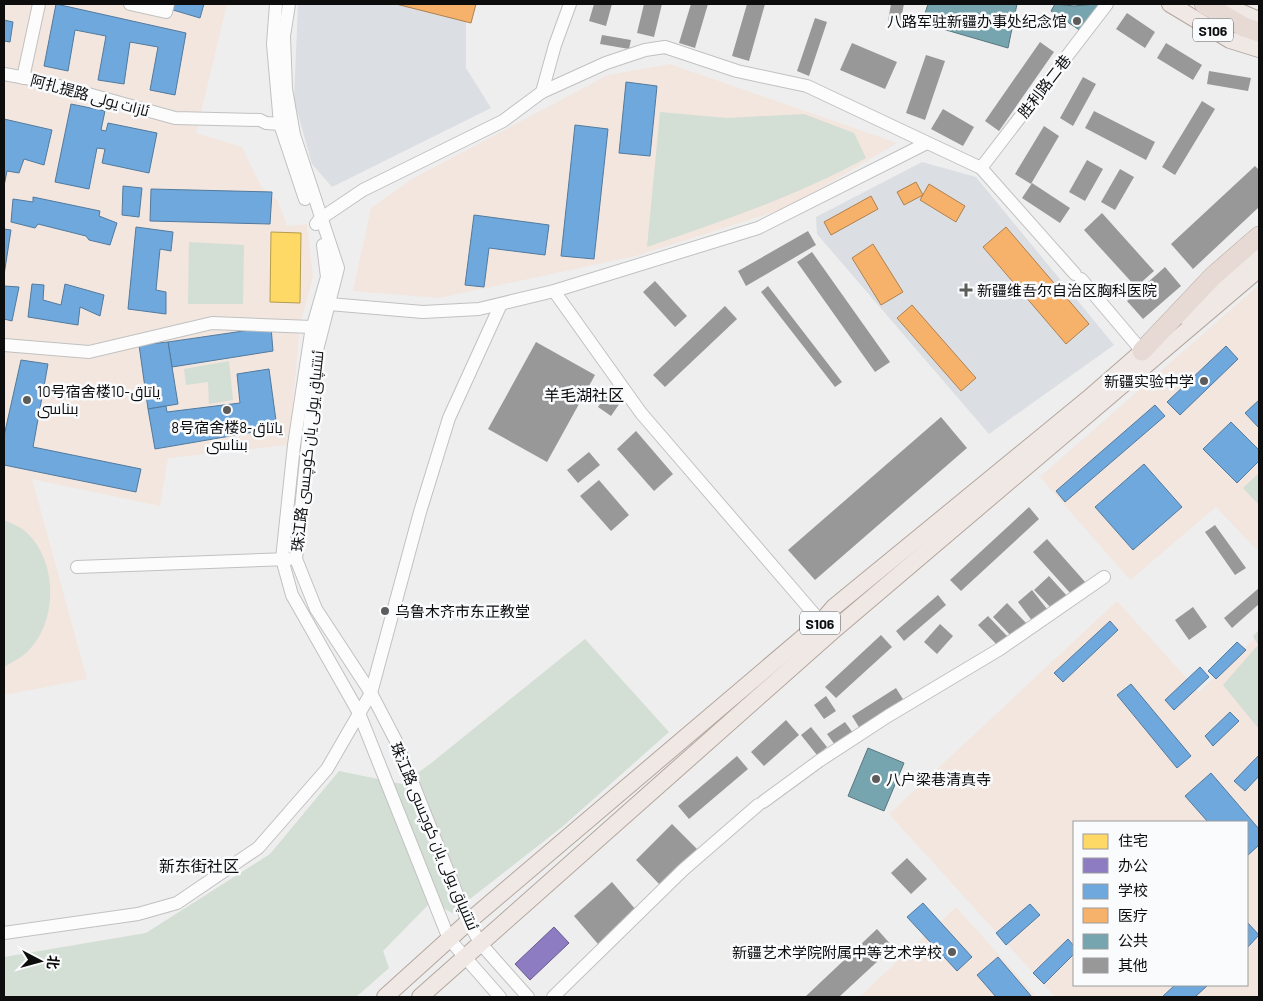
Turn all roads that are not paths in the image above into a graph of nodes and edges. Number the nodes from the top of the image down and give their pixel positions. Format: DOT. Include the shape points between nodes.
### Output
graph roads {
  1 [pos="39,4"];
  2 [pos="130,4"];
  3 [pos="168,4"];
  4 [pos="276,4"];
  5 [pos="289,4"];
  6 [pos="570,4"];
  7 [pos="1107,4"];
  8 [pos="1170,4"];
  9 [pos="1213,6"];
  10 [pos="1259,20"];
  11 [pos="1259,32"];
  12 [pos="1259,49"];
  13 [pos="4,74"];
  14 [pos="23,78"];
  15 [pos="542,92"];
  16 [pos="281,124"];
  17 [pos="927,143"];
  18 [pos="981,168"];
  19 [pos="317,223"];
  20 [pos="1259,236"];
  21 [pos="1259,254"];
  22 [pos="1259,270"];
  23 [pos="554,292"];
  24 [pos="329,304"];
  25 [pos="501,304"];
  26 [pos="312,327"];
  27 [pos="4,345"];
  28 [pos="1142,351"];
  29 [pos="282,559"];
  30 [pos="296,560"];
  31 [pos="77,567"];
  32 [pos="1104,577"];
  33 [pos="821,622"];
  34 [pos="371,693"];
  35 [pos="359,713"];
  36 [pos="468,922"];
  37 [pos="4,933"];
  38 [pos="449,939"];
  39 [pos="481,944"];
  40 [pos="466,958"];
  41 [pos="385,997"];
  42 [pos="420,997"];
  43 [pos="500,997"];
  44 [pos="528,997"];
  45 [pos="553,997"];
  1 -- 14 [label="street"];
  2 -- 3 [label="street" via="166,12"];
  4 -- 16 [label="street, 珠江路 ئىتتىپاق يولى يان كوچىسى" via="273,44"];
  5 -- 19 [label="street, 珠江路 ئىتتىپاق يولى يان كوچىسى" via="284,36 286,88 294,135"];
  6 -- 15 [label="street"];
  7 -- 18 [label="street, 胜利路二巷"];
  8 -- 12 [label="main road, S106" via="1230,40"];
  9 -- 10 [label="main road, S106"];
  9 -- 11 [label="highway"];
  13 -- 14 [label="street, 阿扎提路 ئازات يولى"];
  14 -- 16 [label="street, 阿扎提路 ئازات يولى" via="175,118 260,120 266,124"];
  15 -- 17 [label="street" via="606,63 665,47 737,71 807,86"];
  15 -- 19 [label="street" via="503,121 363,190"];
  16 -- 19 [label="street, 珠江路 ئىتتىپاق يولى يان كوچىسى"];
  17 -- 18 [label="street"];
  17 -- 23 [label="street" via="758,228"];
  18 -- 28 [label="street"];
  19 -- 24 [label="street, 珠江路 ئىتتىپاق يولى يان كوچىسى" via="338,268"];
  19 -- 26 [label="street, 珠江路 ئىتتىپاق يولى يان كوچىسى" via="327,277"];
  20 -- 28 [label="highway" via="1213,276"];
  21 -- 28 [label="main road, S106"];
  22 -- 39 [label="main road, S106" via="834,630"];
  23 -- 25 [label="street"];
  23 -- 33 [label="street" via="641,413"];
  24 -- 25 [label="street" via="422,312 479,309"];
  24 -- 30 [label="street, 珠江路 ئىتتىپاق يولى يان كوچىسى" via="317,350"];
  25 -- 34 [label="street" via="449,418"];
  26 -- 27 [label="street" via="212,323 89,352"];
  26 -- 29 [label="street, 珠江路 ئىتتىپاق يولى يان كوچىسى" via="294,445"];
  28 -- 33 [label="main road, S106" via="834,607"];
  29 -- 30 [label="street"];
  29 -- 31 [label="street"];
  29 -- 35 [label="street, 珠江路 ئىتتىپاق يولى يان كوچىسى" via="292,595"];
  30 -- 34 [label="street, 珠江路 ئىتتىپاق يولى يان كوچىسى" via="316,609"];
  32 -- 45 [label="street" via="1000,649 819,761 760,804 683,870"];
  33 -- 36 [label="main road, S106"];
  34 -- 35 [label="street"];
  34 -- 36 [label="street, 珠江路 ئىتتىپاق يولى يان كوچىسى" via="396,741"];
  35 -- 37 [label="street" via="327,769 258,848 177,903 138,914"];
  35 -- 38 [label="street, 珠江路 ئىتتىپاق يولى يان كوچىسى"];
  36 -- 38 [label="main road, S106"];
  36 -- 39 [label="street, 珠江路 ئىتتىپاق يولى يان كوچىسى"];
  38 -- 40 [label="street, 珠江路 ئىتتىپاق يولى يان كوچىسى"];
  38 -- 41 [label="main road, S106"];
  39 -- 40 [label="main road, S106"];
  39 -- 44 [label="street, 珠江路 ئىتتىپاق يولى يان كوچىسى"];
  40 -- 42 [label="main road, S106"];
  40 -- 43 [label="street, 珠江路 ئىتتىپاق يولى يان كوچىسى"];
}
